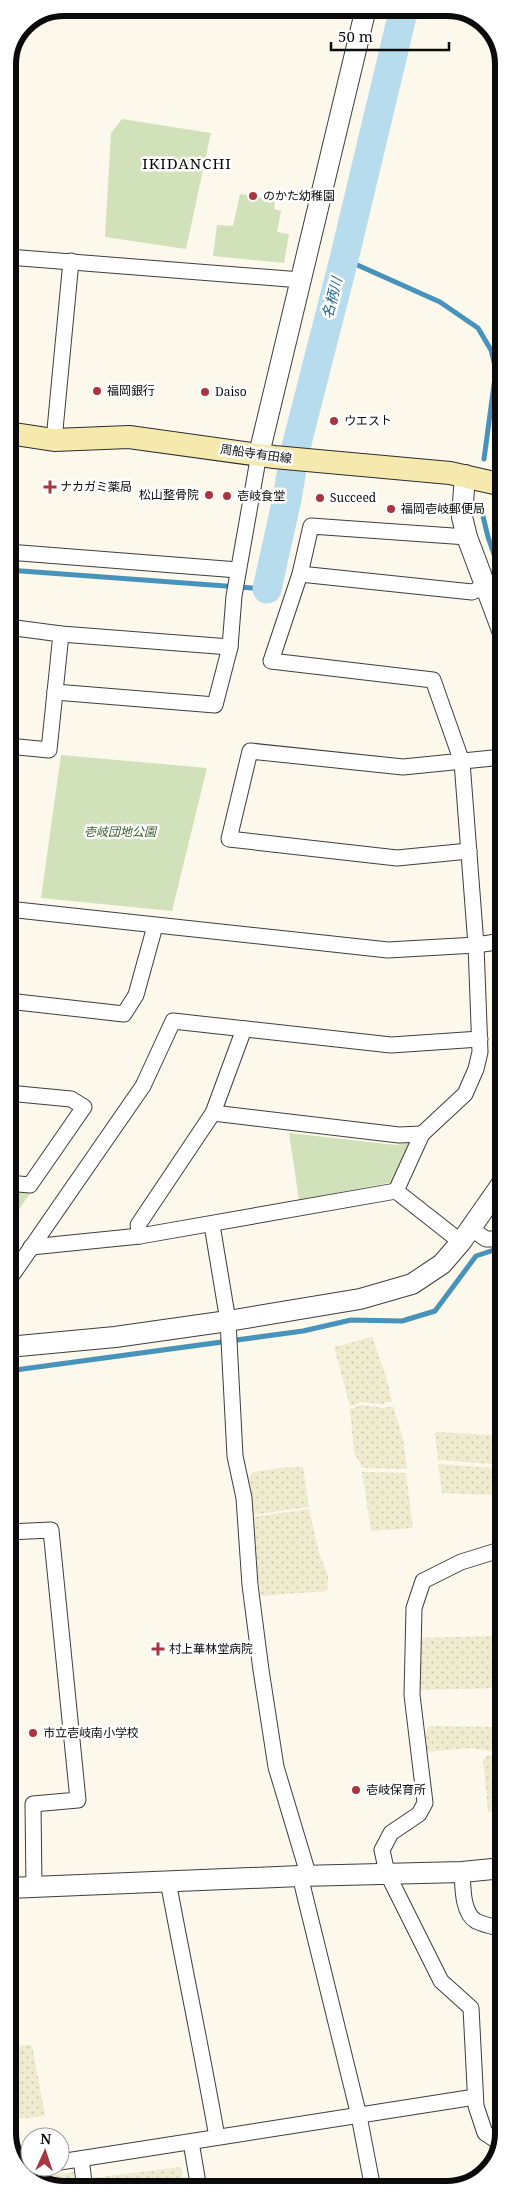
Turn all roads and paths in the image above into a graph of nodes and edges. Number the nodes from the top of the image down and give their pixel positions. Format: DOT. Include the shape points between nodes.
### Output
graph roads {
  1 [pos="364,16"];
  2 [pos="16,258"];
  3 [pos="71,261"];
  4 [pos="301,280"];
  5 [pos="16,434"];
  6 [pos="54,440"];
  7 [pos="266,456"];
  8 [pos="466,475"];
  9 [pos="495,483"];
  10 [pos="467,537"];
  11 [pos="16,553"];
  12 [pos="238,570"];
  13 [pos="300,574"];
  14 [pos="484,587"];
  15 [pos="495,614"];
  16 [pos="16,628"];
  17 [pos="61,634"];
  18 [pos="230,647"];
  19 [pos="55,692"];
  20 [pos="16,747"];
  21 [pos="495,758"];
  22 [pos="462,762"];
  23 [pos="469,851"];
  24 [pos="16,910"];
  25 [pos="155,926"];
  26 [pos="495,942"];
  27 [pos="476,945"];
  28 [pos="16,1002"];
  29 [pos="244,1029"];
  30 [pos="480,1039"];
  31 [pos="16,1093"];
  32 [pos="213,1114"];
  33 [pos="422,1134"];
  34 [pos="16,1184"];
  35 [pos="396,1191"];
  36 [pos="495,1193"];
  37 [pos="212,1225"];
  38 [pos="466,1235"];
  39 [pos="140,1236"];
  40 [pos="495,1239"];
  41 [pos="30,1247"];
  42 [pos="16,1269"];
  43 [pos="229,1333"];
  44 [pos="16,1346"];
  45 [pos="16,1532"];
  46 [pos="495,1551"];
  47 [pos="495,1869"];
  48 [pos="462,1872"];
  49 [pos="387,1873"];
  50 [pos="304,1876"];
  51 [pos="168,1882"];
  52 [pos="34,1887"];
  53 [pos="16,1888"];
  54 [pos="495,1927"];
  55 [pos="475,2097"];
  56 [pos="360,2116"];
  57 [pos="217,2137"];
  58 [pos="494,2139"];
  59 [pos="190,2142"];
  60 [pos="81,2159"];
  61 [pos="70,2161"];
  62 [pos="84,2181"];
  63 [pos="197,2181"];
  64 [pos="372,2181"];
  1 -- 4 [label="street"];
  2 -- 3 [label="street"];
  3 -- 4 [label="street"];
  3 -- 6 [label="street"];
  4 -- 7 [label="street"];
  5 -- 6 [label="main road, 周船寺有田線"];
  6 -- 7 [label="main road, 周船寺有田線" via="129,437"];
  7 -- 8 [label="main road, 周船寺有田線"];
  7 -- 12 [label="street"];
  8 -- 9 [label="main road, 周船寺有田線"];
  8 -- 10 [label="street" via="462,517"];
  10 -- 13 [label="street" via="311,526"];
  10 -- 14 [label="street"];
  11 -- 12 [label="street"];
  12 -- 18 [label="street"];
  13 -- 14 [label="street" via="472,592"];
  13 -- 22 [label="street" via="271,661 432,680"];
  14 -- 15 [label="street"];
  16 -- 17 [label="street"];
  17 -- 18 [label="street"];
  17 -- 19 [label="street"];
  18 -- 19 [label="street" via="215,705"];
  19 -- 20 [label="street" via="49,750"];
  21 -- 22 [label="street"];
  22 -- 23 [label="street"];
  22 -- 23 [label="street" via="403,767 250,751 229,839 397,858"];
  23 -- 27 [label="street"];
  24 -- 25 [label="street"];
  25 -- 27 [label="street" via="388,950"];
  25 -- 28 [label="street" via="136,994 124,1014"];
  26 -- 27 [label="street"];
  27 -- 30 [label="street"];
  29 -- 30 [label="street" via="390,1045"];
  29 -- 32 [label="street"];
  29 -- 41 [label="street" via="173,1021 143,1086"];
  30 -- 33 [label="street" via="476,1069 465,1094"];
  31 -- 34 [label="street" via="71,1099 84,1107 30,1185"];
  32 -- 33 [label="street" via="399,1135"];
  32 -- 39 [label="street" via="138,1225"];
  33 -- 35 [label="street"];
  35 -- 37 [label="street"];
  35 -- 38 [label="street"];
  36 -- 38 [label="street"];
  37 -- 39 [label="street"];
  37 -- 43 [label="street"];
  38 -- 40 [label="street"];
  38 -- 43 [label="street" via="442,1264 412,1284"];
  39 -- 41 [label="street"];
  41 -- 42 [label="street"];
  43 -- 44 [label="street" via="115,1337"];
  43 -- 50 [label="street" via="235,1456 244,1498 250,1585 261,1670 276,1767"];
  45 -- 52 [label="street" via="51,1530 78,1800 33,1804"];
  46 -- 49 [label="street" via="461,1562 423,1581 414,1608 412,1695 425,1803 419,1814 391,1833 382,1850"];
  47 -- 48 [label="street"];
  48 -- 49 [label="street"];
  48 -- 54 [label="street" via="468,1911 475,1921"];
  49 -- 50 [label="street"];
  49 -- 55 [label="street" via="440,1981 471,2008"];
  50 -- 51 [label="street"];
  50 -- 56 [label="street"];
  51 -- 52 [label="street"];
  51 -- 57 [label="street"];
  52 -- 53 [label="street"];
  55 -- 56 [label="street"];
  55 -- 58 [label="street" via="485,2133"];
  56 -- 57 [label="street"];
  56 -- 64 [label="street"];
  57 -- 59 [label="street"];
  59 -- 60 [label="street"];
  59 -- 63 [label="street"];
  60 -- 61 [label="street"];
  60 -- 62 [label="street"];
}
